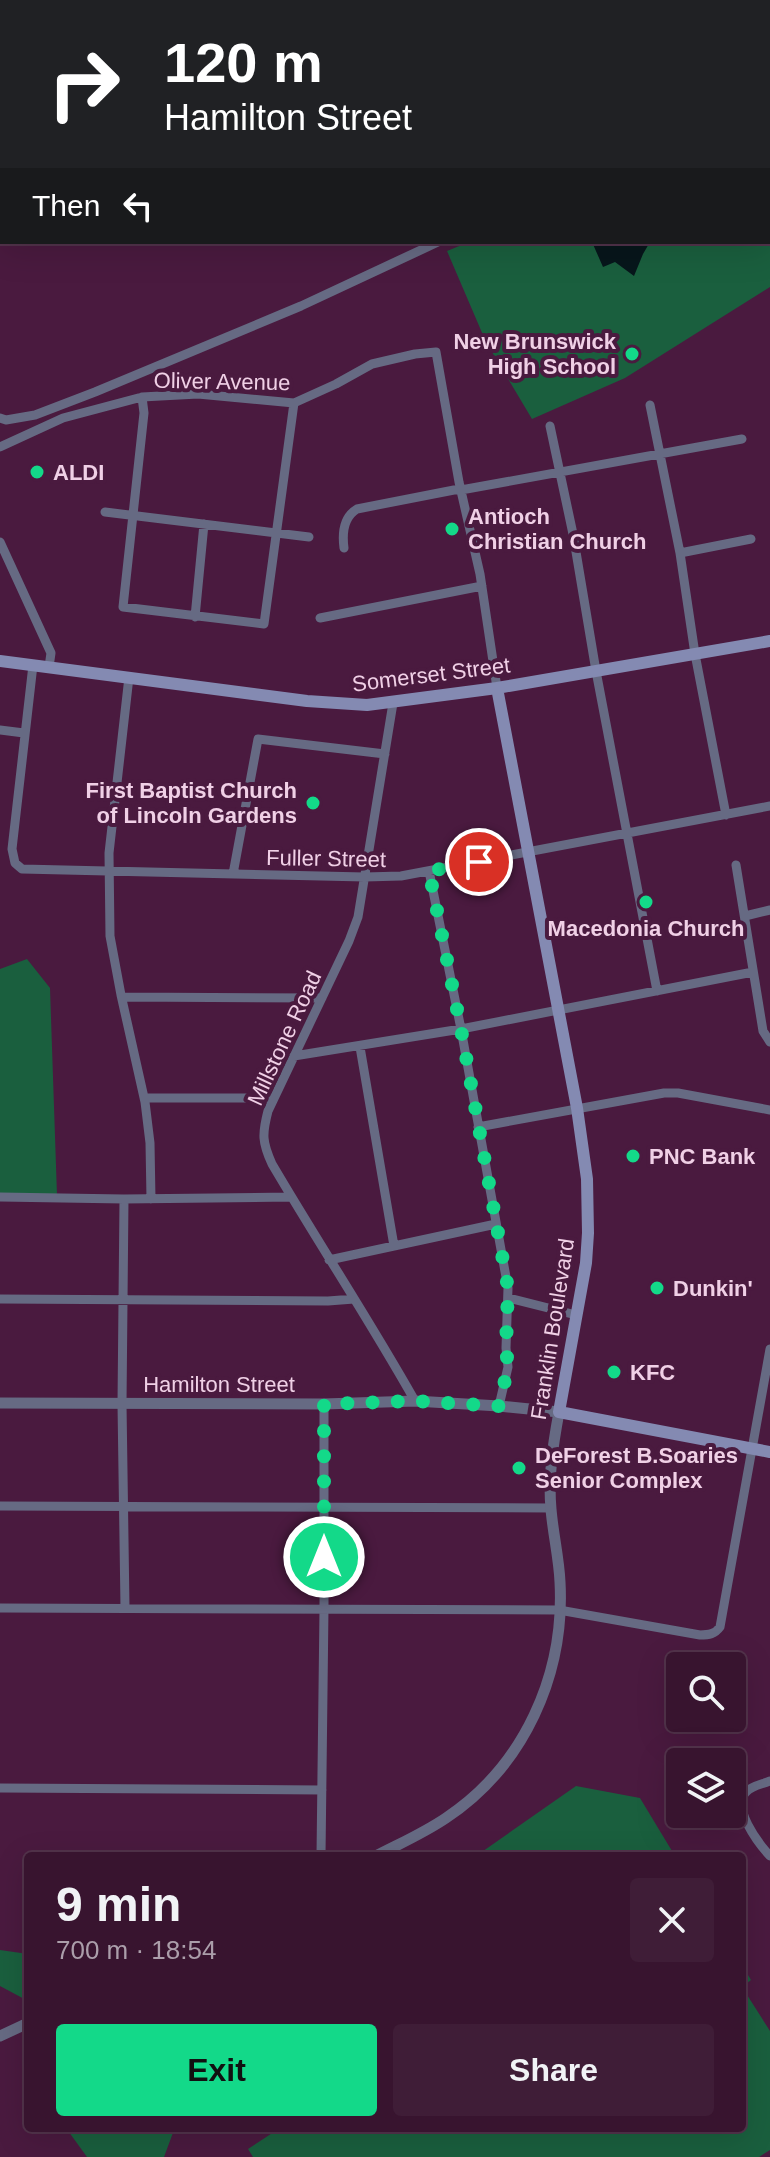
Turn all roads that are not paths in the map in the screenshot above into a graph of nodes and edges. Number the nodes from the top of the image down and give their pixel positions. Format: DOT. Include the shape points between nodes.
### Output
graph roads {
  1 [pos="434,244"];
  2 [pos="142,397"];
  3 [pos="294,403"];
  4 [pos="650,405"];
  5 [pos="0,418"];
  6 [pos="550,426"];
  7 [pos="742,439"];
  8 [pos="0,447"];
  9 [pos="659,455"];
  10 [pos="559,472"];
  11 [pos="461,490"];
  12 [pos="105,512"];
  13 [pos="133,515"];
  14 [pos="204,524"];
  15 [pos="277,533"];
  16 [pos="309,537"];
  17 [pos="751,539"];
  18 [pos="0,542"];
  19 [pos="344,548"];
  20 [pos="680,553"];
  21 [pos="482,586"];
  22 [pos="195,617"];
  23 [pos="320,618"];
  24 [pos="770,641"];
  25 [pos="695,654"];
  26 [pos="0,661"];
  27 [pos="33,665"];
  28 [pos="49,667"];
  29 [pos="596,671"];
  30 [pos="129,677"];
  31 [pos="497,688"];
  32 [pos="393,703"];
  33 [pos="0,730"];
  34 [pos="24,733"];
  35 [pos="385,754"];
  36 [pos="770,806"];
  37 [pos="726,815"];
  38 [pos="628,834"];
  39 [pos="0,840"];
  40 [pos="12,841"];
  41 [pos="528,852"];
  42 [pos="736,865"];
  43 [pos="429,871"];
  44 [pos="109,872"];
  45 [pos="233,874"];
  46 [pos="365,877"];
  47 [pos="770,910"];
  48 [pos="745,916"];
  49 [pos="753,972"];
  50 [pos="657,991"];
  51 [pos="122,997"];
  52 [pos="322,998"];
  53 [pos="558,1011"];
  54 [pos="461,1029"];
  55 [pos="770,1042"];
  56 [pos="360,1047"];
  57 [pos="294,1056"];
  58 [pos="144,1098"];
  59 [pos="274,1098"];
  60 [pos="577,1108"];
  61 [pos="770,1110"];
  62 [pos="478,1127"];
  63 [pos="0,1197"];
  64 [pos="291,1197"];
  65 [pos="124,1199"];
  66 [pos="151,1199"];
  67 [pos="496,1224"];
  68 [pos="394,1246"];
  69 [pos="329,1260"];
  70 [pos="509,1298"];
  71 [pos="0,1299"];
  72 [pos="354,1299"];
  73 [pos="124,1300"];
  74 [pos="576,1315"];
  75 [pos="770,1351"];
  76 [pos="415,1401"];
  77 [pos="0,1403"];
  78 [pos="122,1404"];
  79 [pos="324,1404"];
  80 [pos="499,1406"];
  81 [pos="559,1412"];
  82 [pos="753,1449"];
  83 [pos="770,1452"];
  84 [pos="0,1506"];
  85 [pos="324,1507"];
  86 [pos="123,1508"];
  87 [pos="551,1508"];
  88 [pos="0,1608"];
  89 [pos="125,1608"];
  90 [pos="324,1608"];
  91 [pos="559,1610"];
  92 [pos="770,1781"];
  93 [pos="0,1788"];
  94 [pos="322,1790"];
  95 [pos="321,1852"];
  96 [pos="383,1852"];
  97 [pos="770,1856"];
  98 [pos="24,2025"];
  99 [pos="0,2036"];
  1 -- 5 [label="street" via="95,392 35,415"];
  2 -- 3 [label="street, Oliver Avenue" via="198,394"];
  2 -- 8 [label="street, Oliver Avenue" via="63,418"];
  2 -- 13 [label="street"];
  3 -- 11 [label="street, Oliver Avenue" via="372,364 436,352"];
  3 -- 15 [label="street"];
  4 -- 9 [label="street"];
  6 -- 10 [label="street"];
  7 -- 9 [label="street"];
  9 -- 10 [label="street"];
  9 -- 20 [label="street"];
  10 -- 11 [label="street"];
  10 -- 29 [label="street"];
  11 -- 19 [label="street" via="357,509 344,528"];
  11 -- 21 [label="street, Oliver Avenue"];
  12 -- 13 [label="street"];
  13 -- 14 [label="street"];
  13 -- 22 [label="street" via="123,607"];
  14 -- 15 [label="street"];
  14 -- 22 [label="street"];
  15 -- 16 [label="street"];
  15 -- 22 [label="street" via="264,624"];
  17 -- 20 [label="street"];
  18 -- 28 [label="street" via="51,653"];
  20 -- 25 [label="street"];
  21 -- 23 [label="street"];
  21 -- 31 [label="street, Oliver Avenue"];
  24 -- 25 [label="main road, Somerset Street"];
  25 -- 29 [label="main road, Somerset Street"];
  25 -- 37 [label="street"];
  26 -- 27 [label="main road, Somerset Street"];
  27 -- 28 [label="main road, Somerset Street"];
  27 -- 34 [label="street"];
  28 -- 30 [label="main road, Somerset Street"];
  29 -- 31 [label="main road, Somerset Street"];
  29 -- 38 [label="street"];
  30 -- 32 [label="main road, Somerset Street" via="307,701"];
  30 -- 44 [label="street"];
  31 -- 32 [label="main road, Somerset Street"];
  31 -- 41 [label="main road, Franklin Boulevard"];
  32 -- 35 [label="street, Millstone Road"];
  33 -- 34 [label="street"];
  34 -- 40 [label="street"];
  35 -- 45 [label="street" via="258,739"];
  35 -- 46 [label="street, Millstone Road"];
  36 -- 37 [label="street, Fuller Street"];
  37 -- 38 [label="street, Fuller Street"];
  38 -- 41 [label="street, Fuller Street"];
  38 -- 50 [label="street"];
  39 -- 40 [label="street"];
  40 -- 44 [label="street, Fuller Street" via="19,867"];
  41 -- 43 [label="street, Fuller Street"];
  41 -- 53 [label="main road, Franklin Boulevard"];
  42 -- 48 [label="street"];
  43 -- 46 [label="street, Fuller Street"];
  43 -- 54 [label="street"];
  44 -- 45 [label="street, Fuller Street"];
  44 -- 51 [label="street" via="110,936"];
  45 -- 46 [label="street, Fuller Street"];
  46 -- 52 [label="street, Millstone Road" via="358,917"];
  47 -- 48 [label="street"];
  48 -- 49 [label="street"];
  49 -- 50 [label="street"];
  49 -- 55 [label="street" via="763,1031"];
  50 -- 53 [label="street"];
  51 -- 52 [label="street"];
  51 -- 58 [label="street"];
  52 -- 57 [label="street, Millstone Road"];
  53 -- 54 [label="street"];
  53 -- 60 [label="main road, Franklin Boulevard"];
  54 -- 56 [label="street"];
  54 -- 62 [label="street"];
  56 -- 57 [label="street"];
  56 -- 68 [label="street"];
  57 -- 59 [label="street, Millstone Road"];
  58 -- 59 [label="street"];
  58 -- 66 [label="street"];
  59 -- 64 [label="street, Millstone Road" via="262,1134"];
  60 -- 61 [label="street" via="678,1093"];
  60 -- 62 [label="street"];
  60 -- 74 [label="main road, Franklin Boulevard" via="588,1233"];
  62 -- 67 [label="street"];
  63 -- 65 [label="street"];
  64 -- 66 [label="street"];
  64 -- 69 [label="street, Millstone Road"];
  65 -- 66 [label="street"];
  65 -- 73 [label="street"];
  67 -- 68 [label="street"];
  67 -- 70 [label="street"];
  68 -- 69 [label="street"];
  69 -- 72 [label="street, Millstone Road"];
  70 -- 74 [label="street"];
  70 -- 80 [label="street" via="508,1367"];
  71 -- 73 [label="street"];
  72 -- 73 [label="street"];
  72 -- 76 [label="street, Millstone Road"];
  73 -- 78 [label="street"];
  74 -- 81 [label="main road, Franklin Boulevard"];
  75 -- 82 [label="street"];
  76 -- 79 [label="street, Hamilton Street"];
  76 -- 80 [label="street, Hamilton Street"];
  77 -- 78 [label="street, Hamilton Street"];
  78 -- 79 [label="street, Hamilton Street"];
  78 -- 86 [label="street"];
  79 -- 85 [label="street"];
  80 -- 81 [label="street, Hamilton Street"];
  81 -- 82 [label="main road, Hamilton Street"];
  81 -- 87 [label="street, Franklin Boulevard" via="550,1469"];
  82 -- 83 [label="main road, Hamilton Street"];
  82 -- 91 [label="street" via="717,1631 700,1635"];
  84 -- 86 [label="street"];
  85 -- 86 [label="street"];
  85 -- 87 [label="street"];
  85 -- 90 [label="street"];
  86 -- 89 [label="street"];
  87 -- 91 [label="street, Franklin Boulevard"];
  88 -- 89 [label="street"];
  89 -- 90 [label="street"];
  90 -- 91 [label="street"];
  90 -- 94 [label="street"];
  91 -- 96 [label="street, Franklin Boulevard" via="549,1680 535,1716 507,1761 446,1818"];
  92 -- 97 [label="street" via="746,1790 740,1806"];
  93 -- 94 [label="street"];
  94 -- 95 [label="street"];
  98 -- 99 [label="street"];
}
